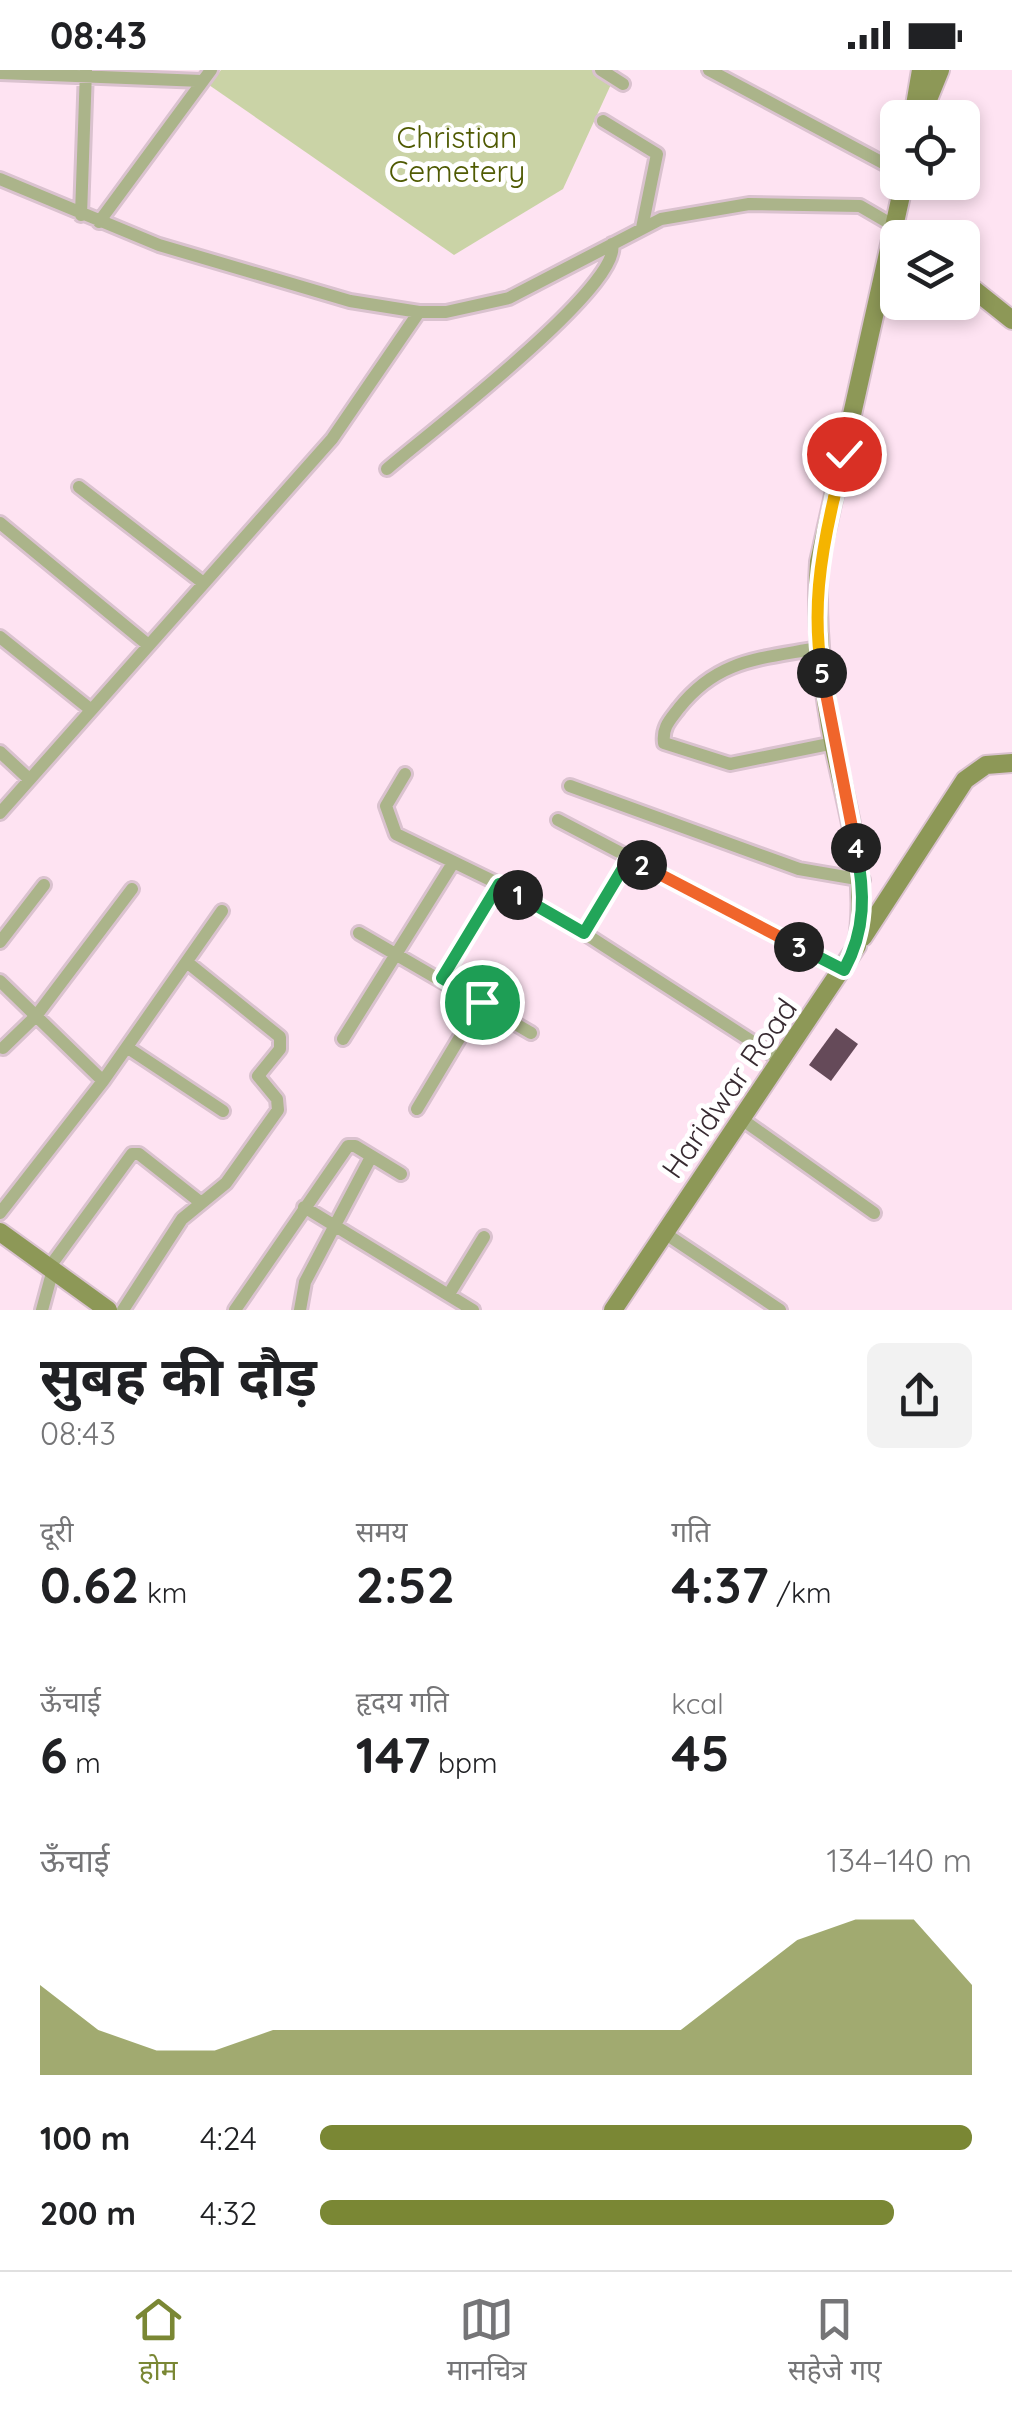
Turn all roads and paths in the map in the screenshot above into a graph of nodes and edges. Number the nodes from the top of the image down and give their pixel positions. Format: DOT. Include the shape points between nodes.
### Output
graph roads {
  1 [pos="601,70"];
  2 [pos="709,70"];
  3 [pos="921,70"];
  4 [pos="940,70"];
  5 [pos="0,73"];
  6 [pos="86,73"];
  7 [pos="207,76"];
  8 [pos="624,82"];
  9 [pos="916,100"];
  10 [pos="926,100"];
  11 [pos="603,122"];
  12 [pos="880,161"];
  13 [pos="0,179"];
  14 [pos="81,215"];
  15 [pos="883,220"];
  16 [pos="100,222"];
  17 [pos="642,228"];
  18 [pos="612,244"];
  19 [pos="980,294"];
  20 [pos="419,312"];
  21 [pos="881,320"];
  22 [pos="1012,320"];
  23 [pos="387,469"];
  24 [pos="79,488"];
  25 [pos="0,523"];
  26 [pos="202,582"];
  27 [pos="0,637"];
  28 [pos="147,644"];
  29 [pos="818,648"];
  30 [pos="90,709"];
  31 [pos="834,743"];
  32 [pos="0,752"];
  33 [pos="1012,763"];
  34 [pos="405,774"];
  35 [pos="28,779"];
  36 [pos="570,786"];
  37 [pos="0,813"];
  38 [pos="558,820"];
  39 [pos="629,858"];
  40 [pos="453,864"];
  41 [pos="863,880"];
  42 [pos="499,884"];
  43 [pos="44,886"];
  44 [pos="132,889"];
  45 [pos="222,910"];
  46 [pos="359,933"];
  47 [pos="584,933"];
  48 [pos="0,942"];
  49 [pos="857,946"];
  50 [pos="396,953"];
  51 [pos="188,963"];
  52 [pos="844,970"];
  53 [pos="442,978"];
  54 [pos="0,981"];
  55 [pos="482,1002"];
  56 [pos="36,1016"];
  57 [pos="530,1033"];
  58 [pos="343,1039"];
  59 [pos="3,1048"];
  60 [pos="128,1048"];
  61 [pos="782,1060"];
  62 [pos="103,1081"];
  63 [pos="417,1108"];
  64 [pos="223,1110"];
  65 [pos="740,1118"];
  66 [pos="371,1157"];
  67 [pos="401,1174"];
  68 [pos="200,1202"];
  69 [pos="304,1206"];
  70 [pos="0,1213"];
  71 [pos="874,1213"];
  72 [pos="335,1224"];
  73 [pos="0,1232"];
  74 [pos="664,1232"];
  75 [pos="484,1237"];
  76 [pos="50,1271"];
  77 [pos="448,1294"];
  78 [pos="42,1310"];
  79 [pos="108,1310"];
  80 [pos="123,1310"];
  81 [pos="235,1310"];
  82 [pos="300,1310"];
  83 [pos="473,1310"];
  84 [pos="613,1310"];
  85 [pos="780,1310"];
  1 -- 8 [label="street"];
  2 -- 12 [label="street"];
  3 -- 9 [label="main road"];
  4 -- 10 [label="main road"];
  5 -- 6 [label="street"];
  6 -- 7 [label="street"];
  6 -- 14 [label="street"];
  7 -- 16 [label="street"];
  11 -- 17 [label="street" via="656,154"];
  13 -- 14 [label="street"];
  14 -- 16 [label="street"];
  15 -- 17 [label="street" via="860,206 748,204"];
  16 -- 20 [label="street" via="300,287"];
  17 -- 18 [label="street"];
  18 -- 20 [label="street" via="509,298"];
  18 -- 23 [label="street" via="611,264 538,345"];
  19 -- 22 [label="main road"];
  20 -- 26 [label="street" via="348,419"];
  21 -- 29 [label="main road, Haridwar Road" via="819,562"];
  24 -- 26 [label="street"];
  25 -- 28 [label="street"];
  26 -- 28 [label="street"];
  27 -- 30 [label="street"];
  28 -- 30 [label="street"];
  29 -- 31 [label="main road, Haridwar Road"];
  29 -- 31 [label="street" via="720,670 694,690 663,735 670,748 730,764"];
  30 -- 35 [label="street"];
  31 -- 41 [label="main road, Haridwar Road"];
  32 -- 35 [label="street"];
  33 -- 49 [label="main road" via="986,765 965,780"];
  34 -- 40 [label="street" via="386,806 389,824 410,844"];
  35 -- 37 [label="street"];
  36 -- 41 [label="street" via="798,869"];
  38 -- 39 [label="street"];
  39 -- 47 [label="street"];
  39 -- 52 [label="street"];
  40 -- 42 [label="street"];
  40 -- 50 [label="street"];
  41 -- 49 [label="main road, Haridwar Road"];
  42 -- 47 [label="street"];
  42 -- 53 [label="street"];
  43 -- 48 [label="street"];
  44 -- 56 [label="street"];
  45 -- 51 [label="street"];
  46 -- 50 [label="street"];
  47 -- 61 [label="street"];
  49 -- 52 [label="main road, Haridwar Road"];
  50 -- 53 [label="street"];
  50 -- 58 [label="street"];
  51 -- 60 [label="street"];
  51 -- 68 [label="street" via="282,1040 258,1076 277,1098 276,1115 226,1184"];
  52 -- 61 [label="main road, Haridwar Road"];
  53 -- 55 [label="street"];
  54 -- 56 [label="street"];
  55 -- 57 [label="street"];
  55 -- 63 [label="street"];
  56 -- 59 [label="street"];
  56 -- 62 [label="street"];
  60 -- 62 [label="street"];
  60 -- 64 [label="street"];
  61 -- 65 [label="main road, Haridwar Road"];
  62 -- 70 [label="street"];
  65 -- 71 [label="street"];
  65 -- 74 [label="main road, Haridwar Road"];
  66 -- 67 [label="street"];
  66 -- 69 [label="street" via="348,1146"];
  66 -- 72 [label="street"];
  68 -- 76 [label="street" via="132,1154"];
  68 -- 80 [label="street"];
  69 -- 72 [label="street"];
  69 -- 81 [label="street"];
  72 -- 77 [label="street"];
  72 -- 82 [label="street" via="304,1282"];
  73 -- 76 [label="main road"];
  74 -- 84 [label="main road, Haridwar Road"];
  74 -- 85 [label="street"];
  75 -- 77 [label="street"];
  76 -- 78 [label="street"];
  76 -- 79 [label="main road"];
  77 -- 83 [label="street"];
}
